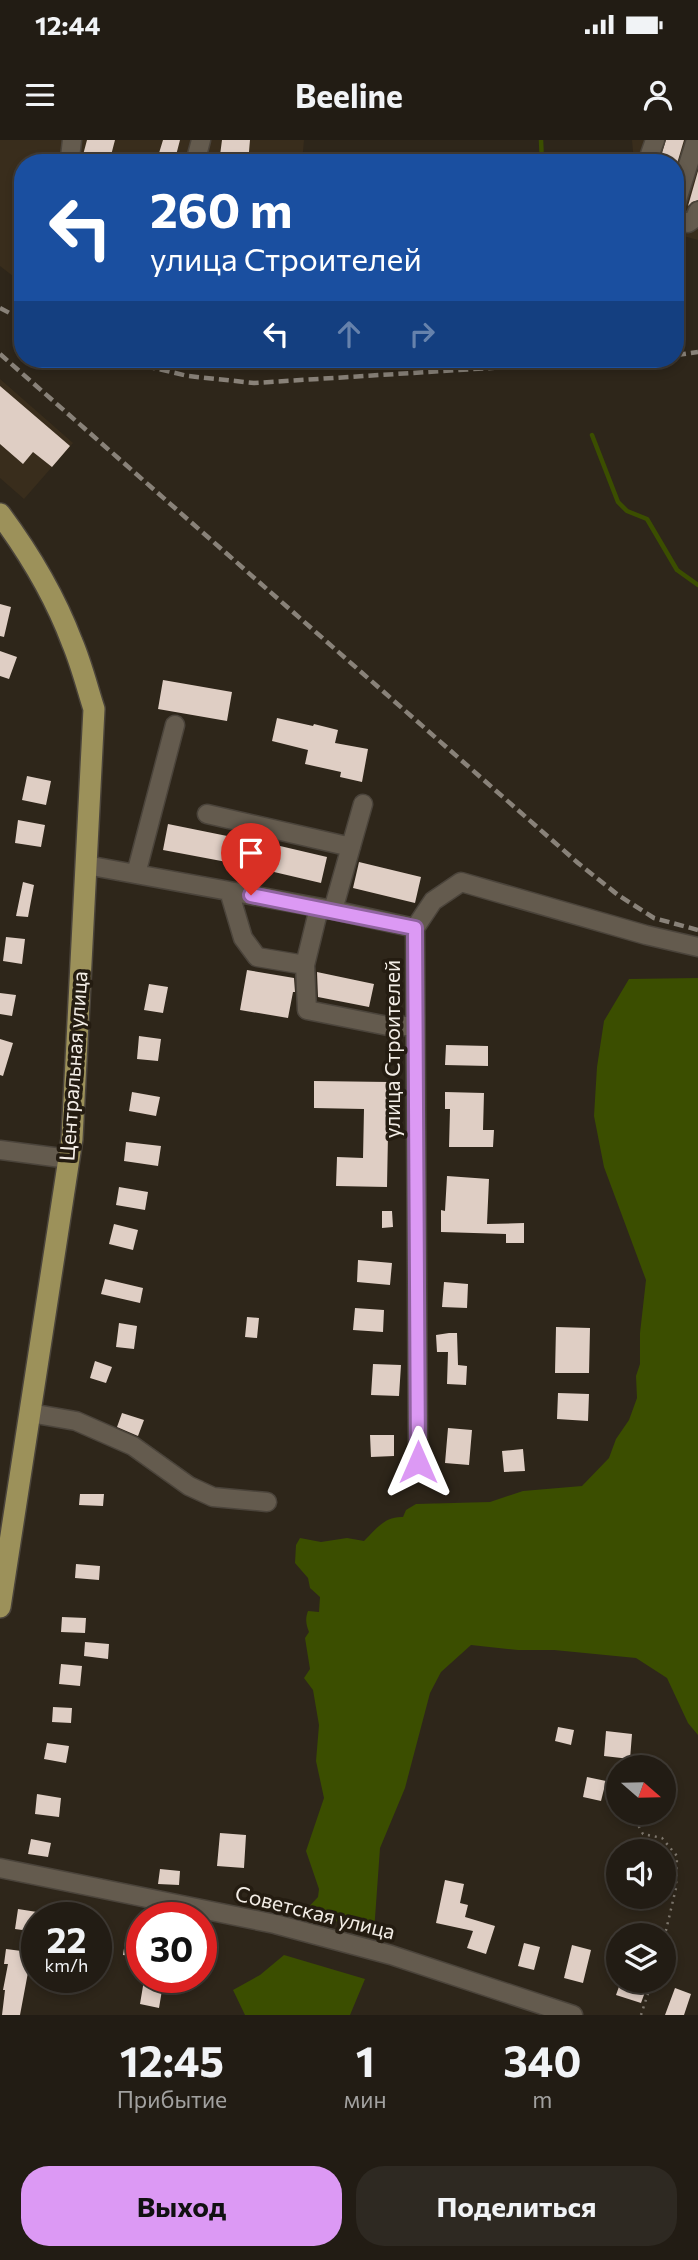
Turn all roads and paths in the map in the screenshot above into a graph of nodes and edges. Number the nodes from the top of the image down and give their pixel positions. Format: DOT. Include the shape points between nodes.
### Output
graph roads {
  1 [pos="696,140"];
  2 [pos="684,178"];
  3 [pos="698,211"];
  4 [pos="684,221"];
  5 [pos="0,514"];
  6 [pos="175,725"];
  7 [pos="363,804"];
  8 [pos="207,814"];
  9 [pos="351,847"];
  10 [pos="86,865"];
  11 [pos="136,874"];
  12 [pos="229,891"];
  13 [pos="326,909"];
  14 [pos="415,928"];
  15 [pos="698,947"];
  16 [pos="305,965"];
  17 [pos="415,1026"];
  18 [pos="0,1150"];
  19 [pos="69,1159"];
  20 [pos="30,1413"];
  21 [pos="418,1462"];
  22 [pos="267,1502"];
  23 [pos="0,1606"];
  24 [pos="638,1825"];
  25 [pos="0,1868"];
  26 [pos="668,1923"];
  27 [pos="648,1993"];
  28 [pos="573,2015"];
  29 [pos="641,2015"];
  1 -- 2 [label="street"];
  3 -- 4 [label="street" via="695,218"];
  5 -- 10 [label="main road, Центральная улица" via="52,598 94,709"];
  6 -- 11 [label="street"];
  7 -- 9 [label="street"];
  8 -- 9 [label="street"];
  9 -- 13 [label="street"];
  10 -- 11 [label="street"];
  10 -- 19 [label="main road, Центральная улица"];
  11 -- 12 [label="street"];
  12 -- 13 [label="street"];
  12 -- 16 [label="street" via="243,938 257,957"];
  13 -- 14 [label="street"];
  13 -- 16 [label="street"];
  14 -- 15 [label="street" via="433,901 461,882"];
  14 -- 17 [label="street, улица Строителей"];
  16 -- 17 [label="street" via="307,1010 388,1026"];
  17 -- 21 [label="street, улица Строителей"];
  18 -- 19 [label="street"];
  19 -- 20 [label="main road, Центральная улица"];
  20 -- 22 [label="street" via="76,1421 133,1446 189,1486 213,1497"];
  20 -- 23 [label="main road, Центральная улица"];
  24 -- 26 [label="path" via="643,1834 662,1838 677,1856"];
  25 -- 28 [label="street, Советская улица" via="275,1924 391,1955"];
  27 -- 29 [label="path"];
}
